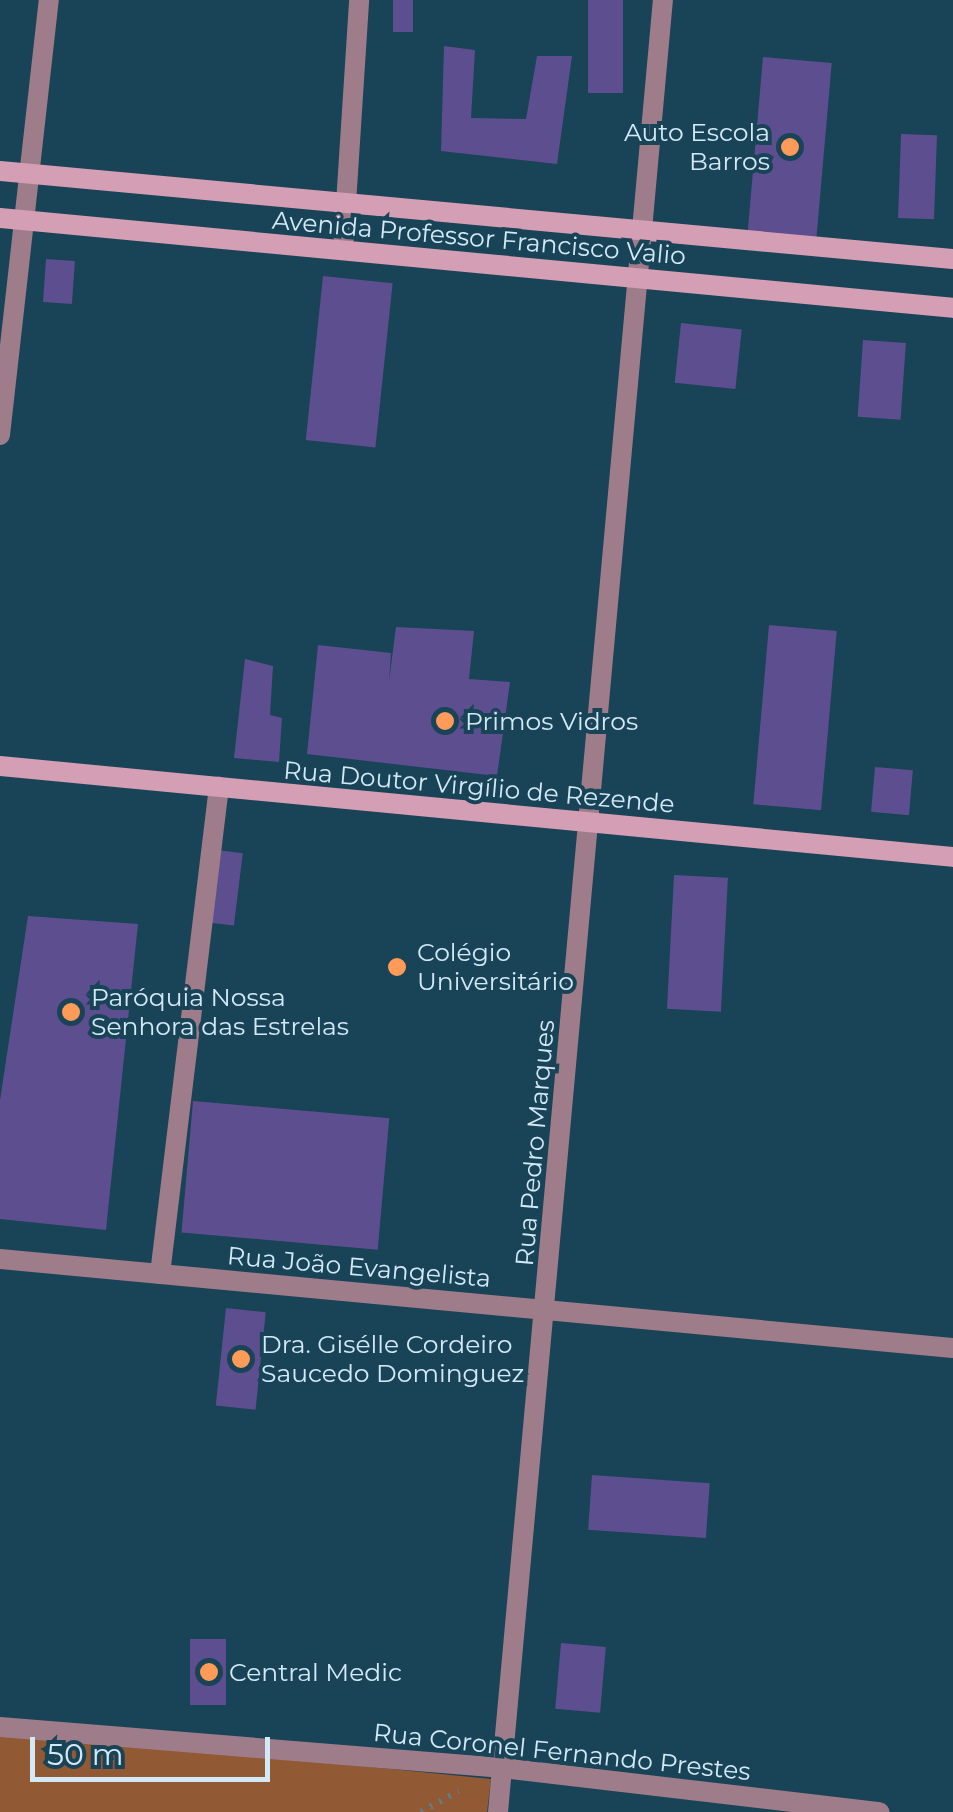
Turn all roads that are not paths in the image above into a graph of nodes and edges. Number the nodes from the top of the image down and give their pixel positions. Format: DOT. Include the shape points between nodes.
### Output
graph roads {
  1 [pos="49,0"];
  2 [pos="358,0"];
  3 [pos="662,0"];
  4 [pos="0,170"];
  5 [pos="30,173"];
  6 [pos="346,202"];
  7 [pos="0,218"];
  8 [pos="24,220"];
  9 [pos="638,229"];
  10 [pos="343,250"];
  11 [pos="953,258"];
  12 [pos="634,278"];
  13 [pos="953,308"];
  14 [pos="0,435"];
  15 [pos="0,766"];
  16 [pos="219,787"];
  17 [pos="588,822"];
  18 [pos="953,857"];
  19 [pos="0,1260"];
  20 [pos="160,1274"];
  21 [pos="546,1308"];
  22 [pos="953,1348"];
  23 [pos="0,1727"];
  24 [pos="503,1768"];
  25 [pos="498,1812"];
  26 [pos="879,1812"];
  1 -- 5 [label="street"];
  2 -- 6 [label="street"];
  3 -- 9 [label="street, Rua Pedro Marques"];
  4 -- 5 [label="main road, Avenida Professor Francisco Valio"];
  5 -- 6 [label="main road, Avenida Professor Francisco Valio"];
  5 -- 8 [label="street"];
  6 -- 9 [label="main road, Avenida Professor Francisco Valio"];
  6 -- 10 [label="street"];
  7 -- 8 [label="main road, Avenida Professor Francisco Valio"];
  8 -- 10 [label="main road, Avenida Professor Francisco Valio"];
  8 -- 14 [label="street"];
  9 -- 11 [label="main road, Avenida Professor Francisco Valio"];
  9 -- 12 [label="street, Rua Pedro Marques"];
  10 -- 12 [label="main road, Avenida Professor Francisco Valio"];
  12 -- 13 [label="main road, Avenida Professor Francisco Valio"];
  12 -- 17 [label="street, Rua Pedro Marques"];
  15 -- 16 [label="main road, Rua Doutor Virgílio de Rezende"];
  16 -- 17 [label="main road, Rua Doutor Virgílio de Rezende"];
  16 -- 20 [label="street"];
  17 -- 18 [label="main road, Rua Doutor Virgílio de Rezende"];
  17 -- 21 [label="street, Rua Pedro Marques"];
  19 -- 20 [label="street, Rua João Evangelista"];
  20 -- 21 [label="street, Rua João Evangelista"];
  21 -- 22 [label="street, Rua João Evangelista"];
  21 -- 24 [label="street, Rua Pedro Marques"];
  23 -- 24 [label="street, Rua Coronel Fernando Prestes"];
  24 -- 25 [label="street, Rua Pedro Marques"];
  24 -- 26 [label="street, Rua Coronel Fernando Prestes"];
}
